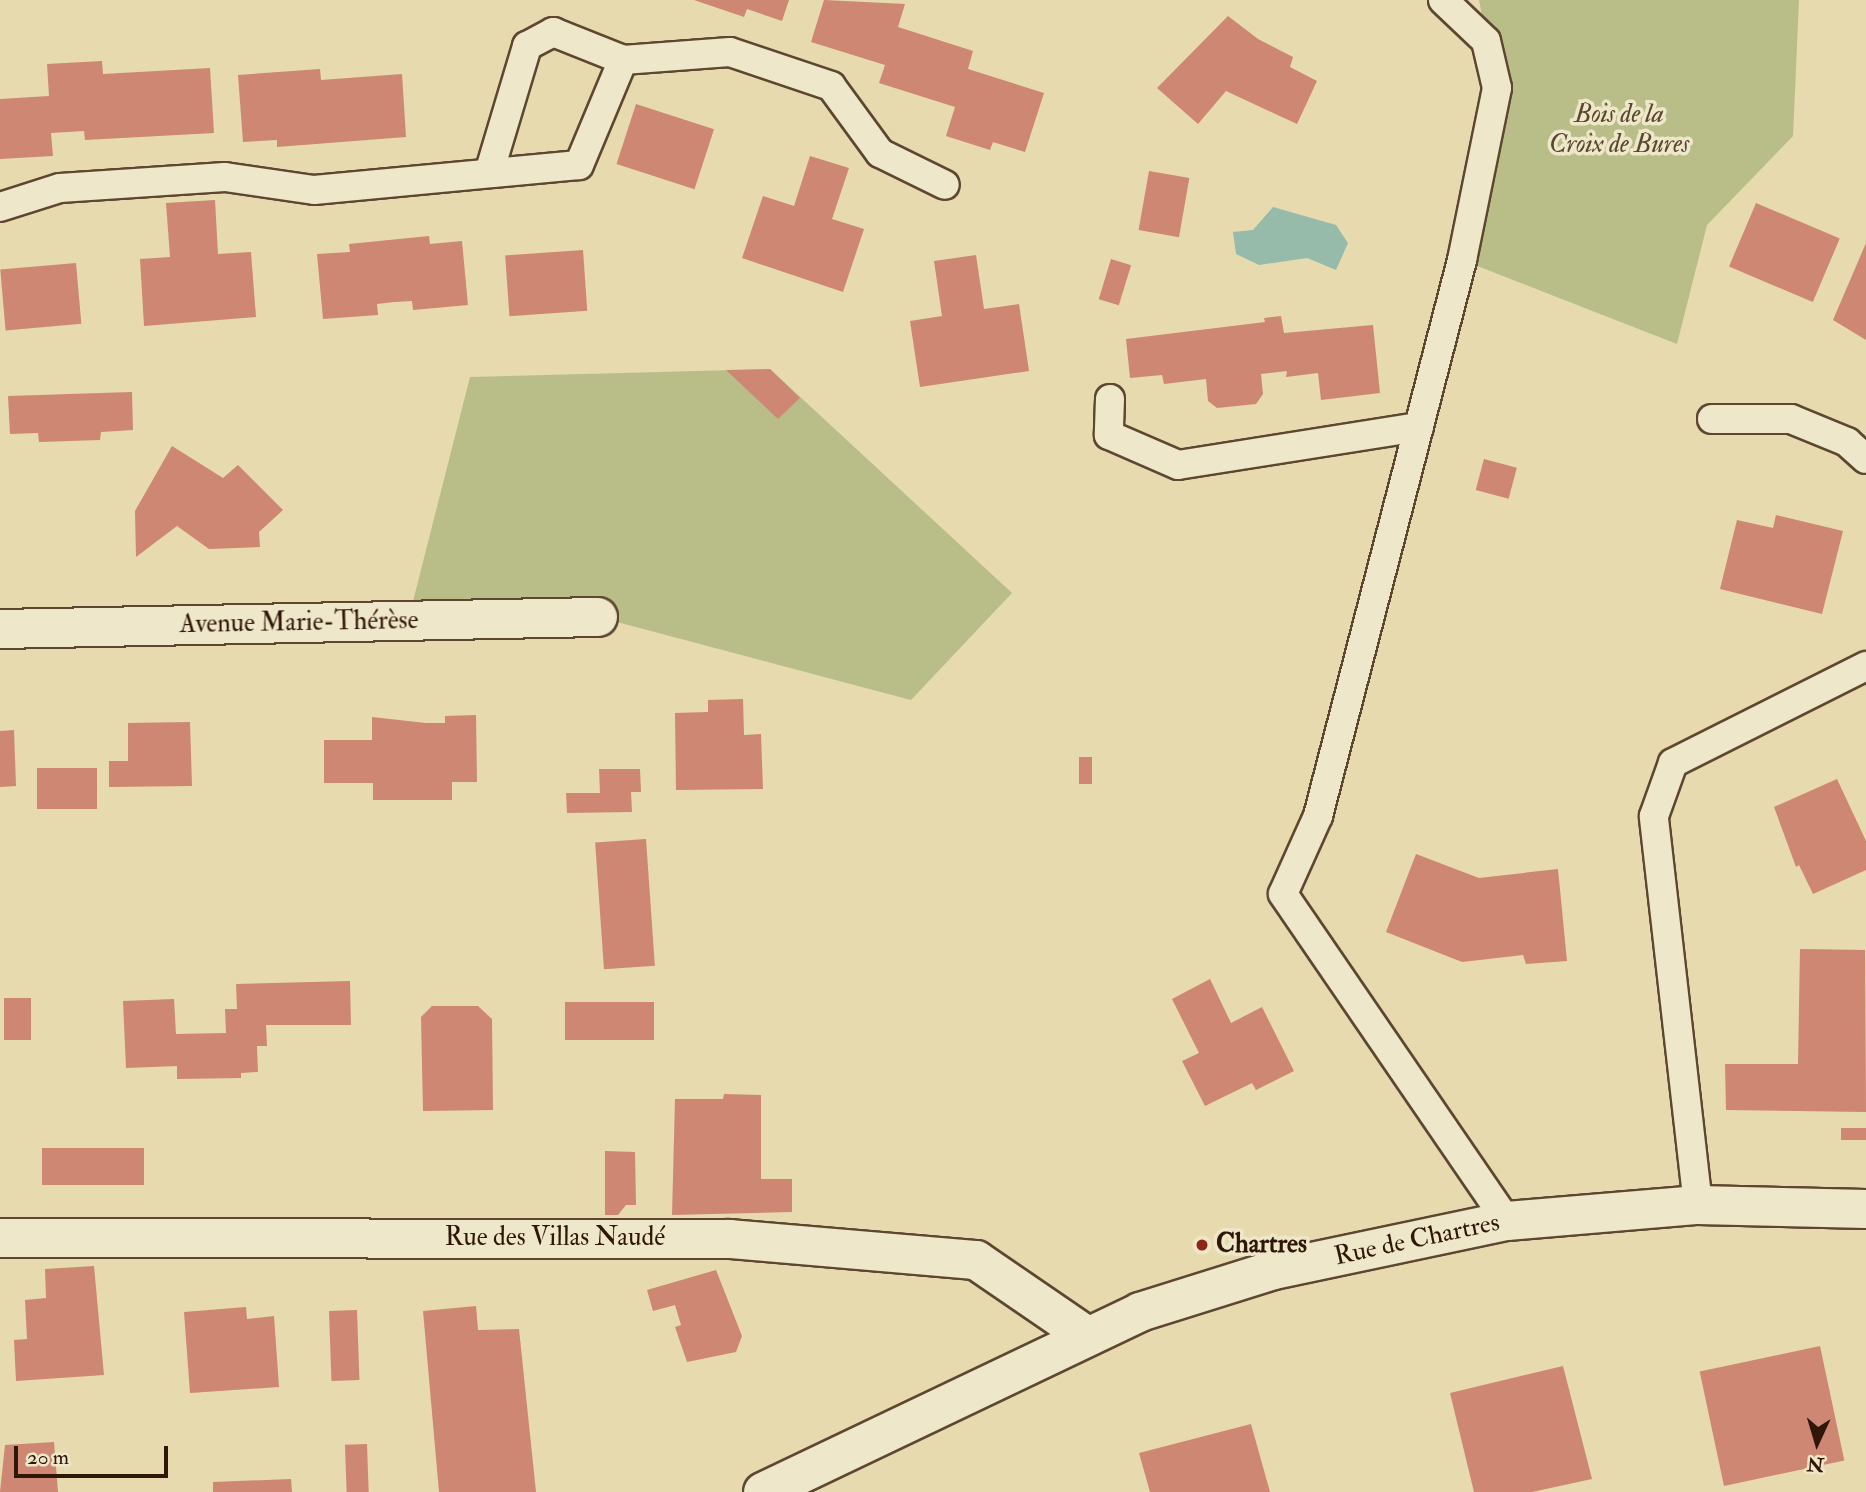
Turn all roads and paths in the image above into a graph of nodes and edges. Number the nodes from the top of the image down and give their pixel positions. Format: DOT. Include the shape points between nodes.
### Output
graph roads {
  1 [pos="1443,0"];
  2 [pos="623,60"];
  3 [pos="489,173"];
  4 [pos="945,186"];
  5 [pos="0,207"];
  6 [pos="1110,399"];
  7 [pos="1712,419"];
  8 [pos="1419,427"];
  9 [pos="1866,459"];
  10 [pos="598,617"];
  11 [pos="0,629"];
  12 [pos="1866,666"];
  13 [pos="1698,1205"];
  14 [pos="1866,1209"];
  15 [pos="1507,1221"];
  16 [pos="0,1238"];
  17 [pos="1087,1336"];
  18 [pos="763,1492"];
  1 -- 8 [label="lane" via="1486,41 1497,88 1462,260"];
  2 -- 3 [label="lane" via="579,165"];
  2 -- 3 [label="lane" via="553,32 527,46"];
  2 -- 4 [label="lane" via="730,52 831,86 880,153"];
  3 -- 5 [label="lane" via="314,190 211,177 60,188"];
  6 -- 8 [label="lane" via="1108,435 1178,465"];
  7 -- 9 [label="lane" via="1791,419 1847,442"];
  8 -- 15 [label="lane" via="1318,816 1283,894"];
  10 -- 11 [label="street, Avenue Marie-Thérèse"];
  12 -- 13 [label="lane" via="1673,763 1654,816"];
  13 -- 14 [label="street, Rue de Chartres"];
  13 -- 15 [label="street, Rue de Chartres"];
  15 -- 17 [label="street, Rue de Chartres" via="1274,1270 1140,1312"];
  16 -- 17 [label="street, Rue des Villas Naudé" via="730,1239 976,1260"];
  17 -- 18 [label="street, Rue de Chartres"];
}
